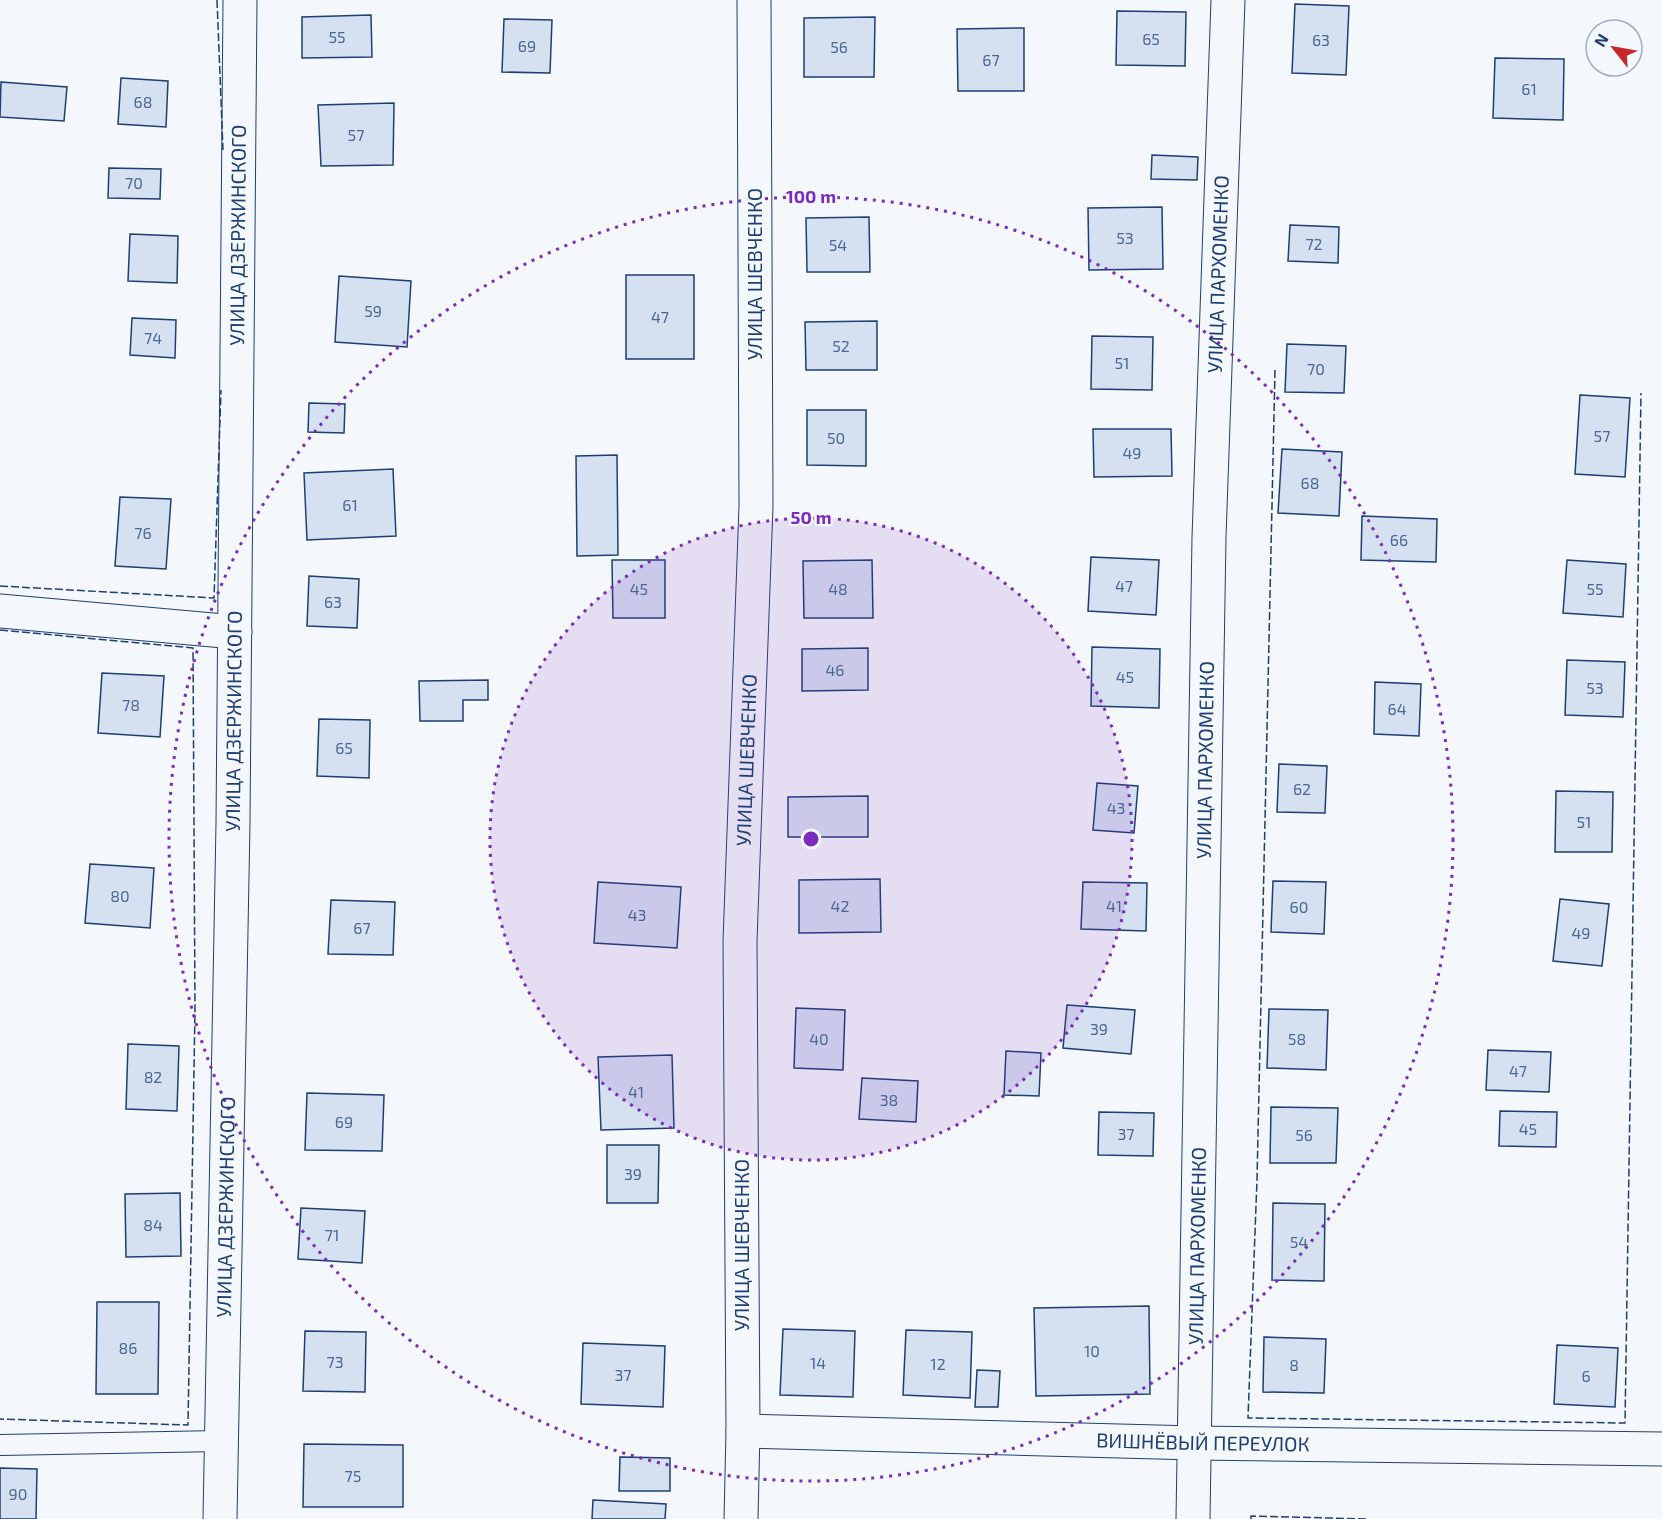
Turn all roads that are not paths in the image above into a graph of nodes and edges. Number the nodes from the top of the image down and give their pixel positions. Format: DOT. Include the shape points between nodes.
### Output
graph roads {
  1 [pos="240,0"];
  2 [pos="754,0"];
  3 [pos="1228,0"];
  4 [pos="0,611"];
  5 [pos="235,632"];
  6 [pos="743,1431"];
  7 [pos="221,1441"];
  8 [pos="1195,1443"];
  9 [pos="0,1445"];
  10 [pos="1662,1449"];
  11 [pos="220,1519"];
  12 [pos="741,1519"];
  13 [pos="1193,1519"];
  1 -- 5 [label="street, УЛИЦА ДЗЕРЖИНСКОГО"];
  2 -- 6 [label="street, УЛИЦА ШЕВЧЕНКО" via="756,506 740,941"];
  3 -- 8 [label="street, УЛИЦА ПАРХОМЕНКО" via="1209,537"];
  4 -- 5 [label="street"];
  5 -- 7 [label="street, УЛИЦА ДЗЕРЖИНСКОГО"];
  6 -- 8 [label="street, ВИШНЁВЫЙ ПЕРЕУЛОК"];
  6 -- 12 [label="street, УЛИЦА ШЕВЧЕНКО"];
  7 -- 9 [label="lane"];
  7 -- 11 [label="street, УЛИЦА ДЗЕРЖИНСКОГО"];
  8 -- 10 [label="street, ВИШНЁВЫЙ ПЕРЕУЛОК"];
  8 -- 13 [label="street, УЛИЦА ПАРХОМЕНКО"];
}
